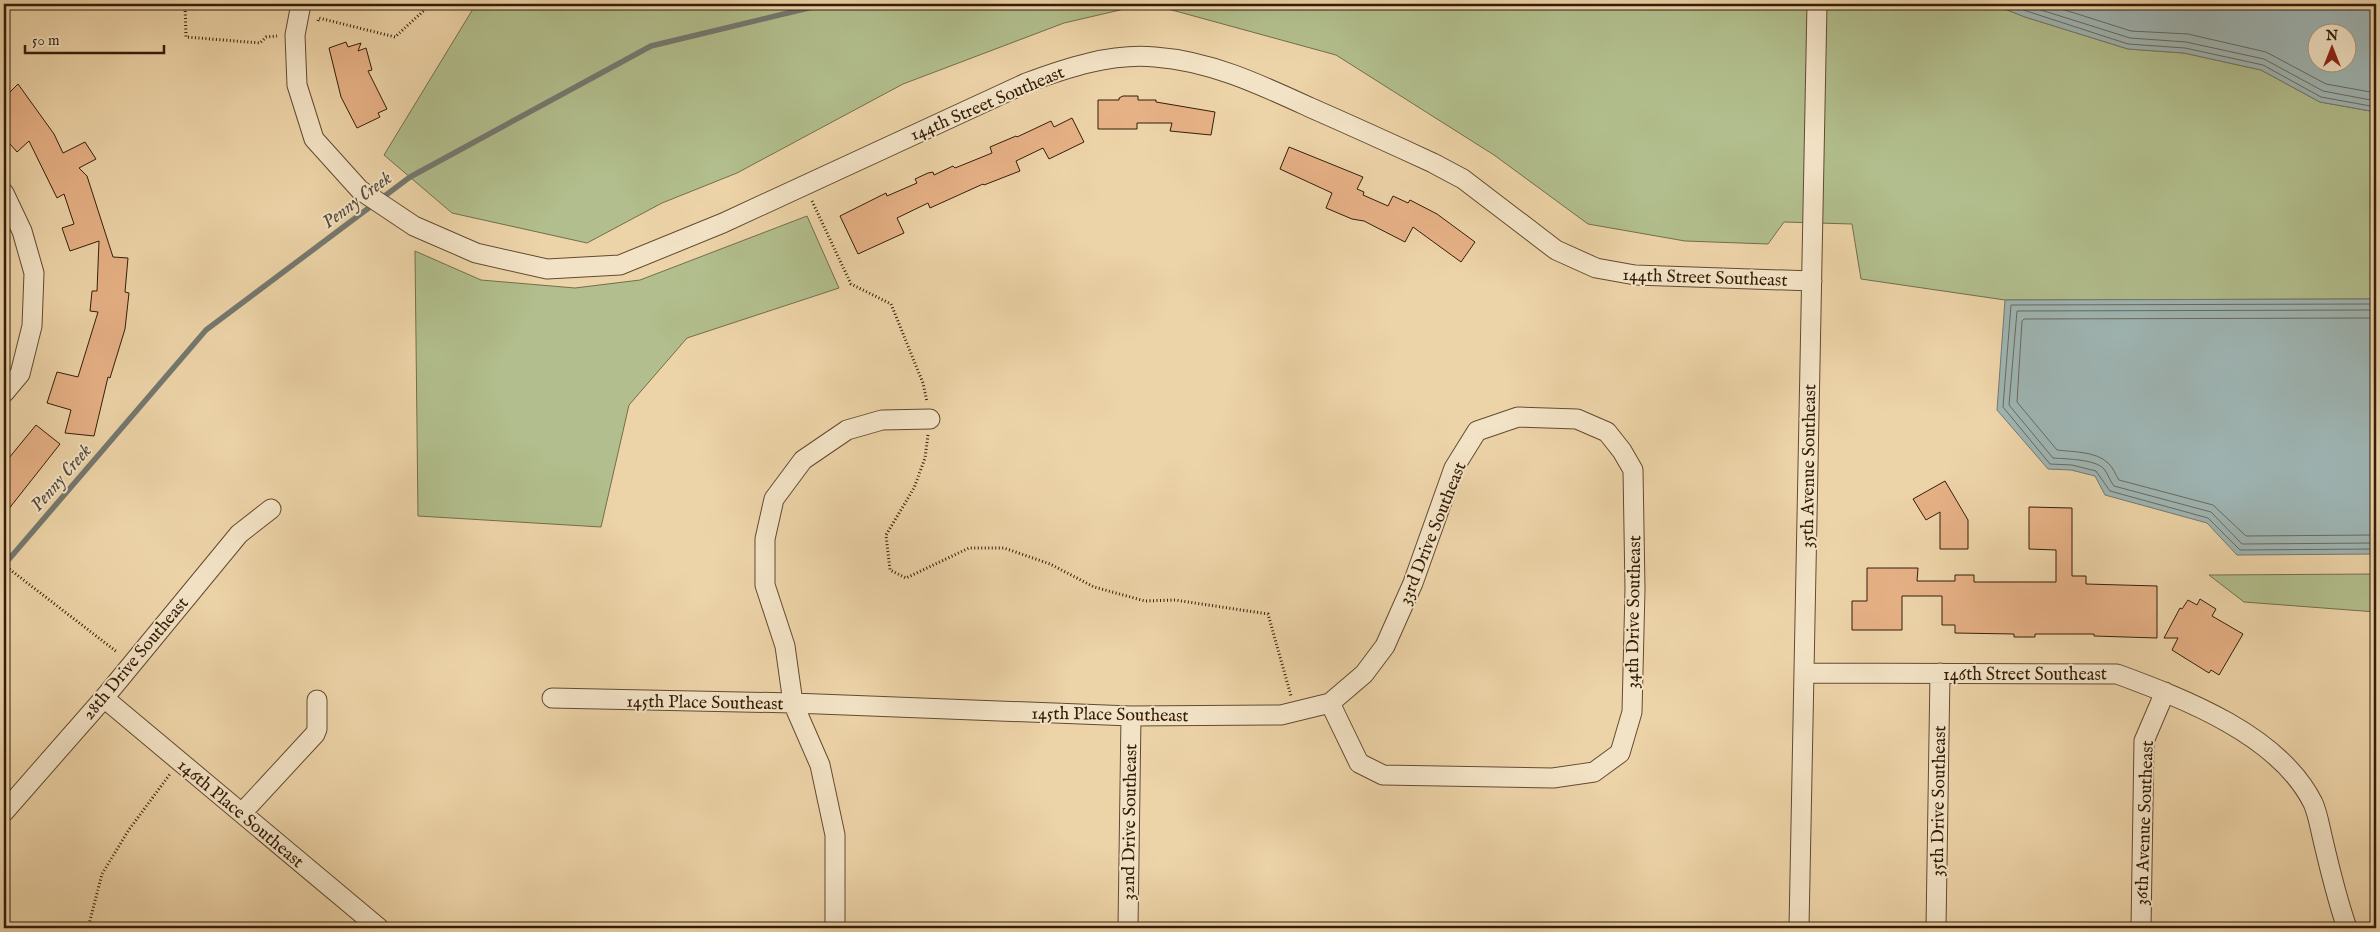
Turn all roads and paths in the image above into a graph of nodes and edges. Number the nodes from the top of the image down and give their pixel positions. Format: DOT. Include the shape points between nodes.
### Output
graph roads {
  1 [pos="185,4"];
  2 [pos="301,4"];
  3 [pos="431,4"];
  4 [pos="1817,4"];
  5 [pos="186,37"];
  6 [pos="395,37"];
  7 [pos="805,184"];
  8 [pos="4,193"];
  9 [pos="1812,281"];
  10 [pos="4,393"];
  11 [pos="930,419"];
  12 [pos="1633,470"];
  13 [pos="271,509"];
  14 [pos="4,564"];
  15 [pos="132,664"];
  16 [pos="1804,673"];
  17 [pos="1940,674"];
  18 [pos="2165,692"];
  19 [pos="104,698"];
  20 [pos="552,698"];
  21 [pos="317,700"];
  22 [pos="793,703"];
  23 [pos="1330,703"];
  24 [pos="1296,711"];
  25 [pos="1131,716"];
  26 [pos="180,761"];
  27 [pos="4,812"];
  28 [pos="242,813"];
  29 [pos="88,928"];
  30 [pos="379,928"];
  31 [pos="835,928"];
  32 [pos="1128,928"];
  33 [pos="1799,928"];
  34 [pos="1936,928"];
  35 [pos="2140,928"];
  36 [pos="2347,928"];
  1 -- 5 [label="path"];
  2 -- 7 [label="street, 144th Street Southeast" via="295,35 297,85 314,139 360,190 414,226 476,253 547,269 620,265 723,223"];
  3 -- 6 [label="path"];
  4 -- 9 [label="street, 35th Avenue Southeast"];
  7 -- 9 [label="street, 144th Street Southeast" via="1026,83 1111,59 1153,56 1228,72 1433,162 1463,179 1556,250 1596,268 1635,275"];
  7 -- 11 [label="path" via="851,284 891,304 923,383"];
  8 -- 10 [label="street" via="22,231 34,273 32,326 25,355 20,374"];
  9 -- 16 [label="street, 35th Avenue Southeast"];
  11 -- 22 [label="street" via="882,420 846,430 803,460 774,499 765,540 765,585 785,646"];
  11 -- 24 [label="path" via="926,458 914,488 886,534 890,570 906,578 969,548 1004,548 1050,564 1094,587 1145,601 1175,600 1268,614"];
  12 -- 23 [label="street, 33rd Drive Southeast" via="1608,432 1577,419 1518,417 1477,431 1454,468 1413,583 1385,646 1364,674"];
  12 -- 23 [label="street, 34th Drive Southeast" via="1632,712 1620,753 1594,772 1553,778 1383,775 1359,763"];
  13 -- 15 [label="street, 28th Drive Southeast" via="238,534"];
  14 -- 15 [label="path"];
  15 -- 19 [label="street, 28th Drive Southeast"];
  16 -- 17 [label="street, 146th Street Southeast"];
  16 -- 33 [label="street, 35th Avenue Southeast"];
  17 -- 18 [label="street, 146th Street Southeast" via="2117,674"];
  17 -- 34 [label="street, 35th Drive Southeast"];
  18 -- 35 [label="street, 36th Avenue Southeast" via="2144,741"];
  18 -- 36 [label="street, 146th Street Southeast" via="2222,720 2268,750 2297,776 2314,805"];
  19 -- 26 [label="street, 146th Place Southeast"];
  19 -- 27 [label="street, 28th Drive Southeast"];
  20 -- 22 [label="street, 145th Place Southeast"];
  21 -- 28 [label="street" via="315,734"];
  22 -- 25 [label="street, 145th Place Southeast"];
  22 -- 31 [label="street" via="820,765 835,835"];
  23 -- 24 [label="street, 145th Place Southeast"];
  24 -- 25 [label="street, 145th Place Southeast" via="1281,714"];
  25 -- 32 [label="street, 32nd Drive Southeast"];
  26 -- 28 [label="street, 146th Place Southeast"];
  26 -- 29 [label="path" via="128,831 102,874"];
  28 -- 30 [label="street, 146th Place Southeast"];
}
